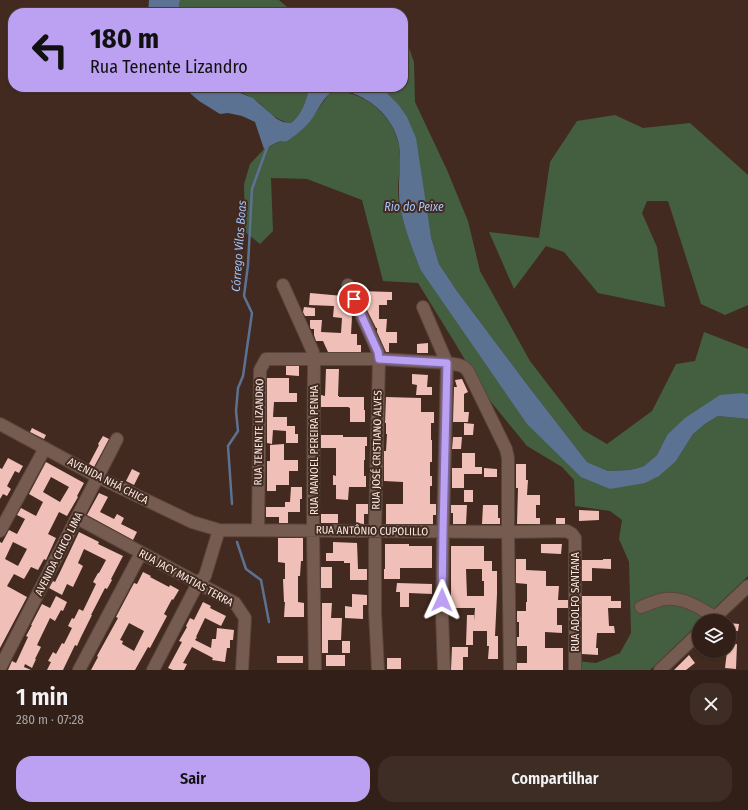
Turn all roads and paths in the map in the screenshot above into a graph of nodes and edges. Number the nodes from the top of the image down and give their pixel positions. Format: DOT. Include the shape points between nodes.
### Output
graph roads {
  1 [pos="283,285"];
  2 [pos="348,285"];
  3 [pos="423,307"];
  4 [pos="314,359"];
  5 [pos="379,359"];
  6 [pos="453,364"];
  7 [pos="0,424"];
  8 [pos="117,439"];
  9 [pos="45,448"];
  10 [pos="98,477"];
  11 [pos="77,518"];
  12 [pos="219,530"];
  13 [pos="258,530"];
  14 [pos="313,530"];
  15 [pos="375,530"];
  16 [pos="0,532"];
  17 [pos="443,532"];
  18 [pos="508,532"];
  19 [pos="572,534"];
  20 [pos="141,553"];
  21 [pos="198,583"];
  22 [pos="748,586"];
  23 [pos="641,607"];
  24 [pos="706,614"];
  25 [pos="718,614"];
  26 [pos="692,639"];
  27 [pos="0,668"];
  28 [pos="79,670"];
  29 [pos="153,670"];
  30 [pos="242,670"];
  31 [pos="315,670"];
  32 [pos="378,670"];
  33 [pos="444,670"];
  34 [pos="510,670"];
  35 [pos="575,670"];
  36 [pos="660,670"];
  1 -- 4 [label="street, RUA MANOEL PEREIRA PENHA"];
  2 -- 5 [label="street, RUA JOSÉ CRISTIANO ALVES"];
  3 -- 6 [label="street"];
  4 -- 5 [label="street, RUA TENENTE LIZANDRO"];
  4 -- 13 [label="street, RUA TENENTE LIZANDRO" via="266,360 260,370"];
  4 -- 14 [label="street, RUA MANOEL PEREIRA PENHA"];
  5 -- 6 [label="street, RUA TENENTE LIZANDRO"];
  5 -- 15 [label="street, RUA JOSÉ CRISTIANO ALVES"];
  6 -- 17 [label="street"];
  6 -- 18 [label="street" via="468,371 506,449"];
  7 -- 9 [label="street, AVENIDA NHÁ CHICA"];
  8 -- 10 [label="street, AVENIDA CHICO LIMA"];
  9 -- 10 [label="street, AVENIDA NHÁ CHICA"];
  9 -- 16 [label="street"];
  10 -- 11 [label="street, AVENIDA CHICO LIMA"];
  10 -- 12 [label="street, AVENIDA NHÁ CHICA" via="192,522"];
  11 -- 20 [label="street, RUA JACY MATIAS TERRA"];
  11 -- 27 [label="street, AVENIDA CHICO LIMA"];
  12 -- 13 [label="street, RUA ANTÔNIO CUPOLILLO"];
  12 -- 21 [label="street" via="205,576"];
  13 -- 14 [label="street, RUA ANTÔNIO CUPOLILLO"];
  14 -- 15 [label="street, RUA ANTÔNIO CUPOLILLO"];
  14 -- 31 [label="street, RUA MANOEL PEREIRA PENHA"];
  15 -- 17 [label="street, RUA ANTÔNIO CUPOLILLO"];
  15 -- 32 [label="street, RUA JOSÉ CRISTIANO ALVES"];
  17 -- 18 [label="street, RUA ANTÔNIO CUPOLILLO"];
  17 -- 33 [label="street"];
  18 -- 19 [label="street, RUA ANTÔNIO CUPOLILLO" via="567,531"];
  18 -- 34 [label="street"];
  19 -- 35 [label="street, RUA ADOLFO SANTANA" via="575,538"];
  20 -- 21 [label="street, RUA JACY MATIAS TERRA"];
  20 -- 28 [label="street"];
  21 -- 29 [label="street"];
  21 -- 30 [label="street, RUA JACY MATIAS TERRA" via="235,603 245,618"];
  22 -- 25 [label="street"];
  23 -- 24 [label="street" via="665,599 678,599 693,604"];
  26 -- 36 [label="street"];
}
